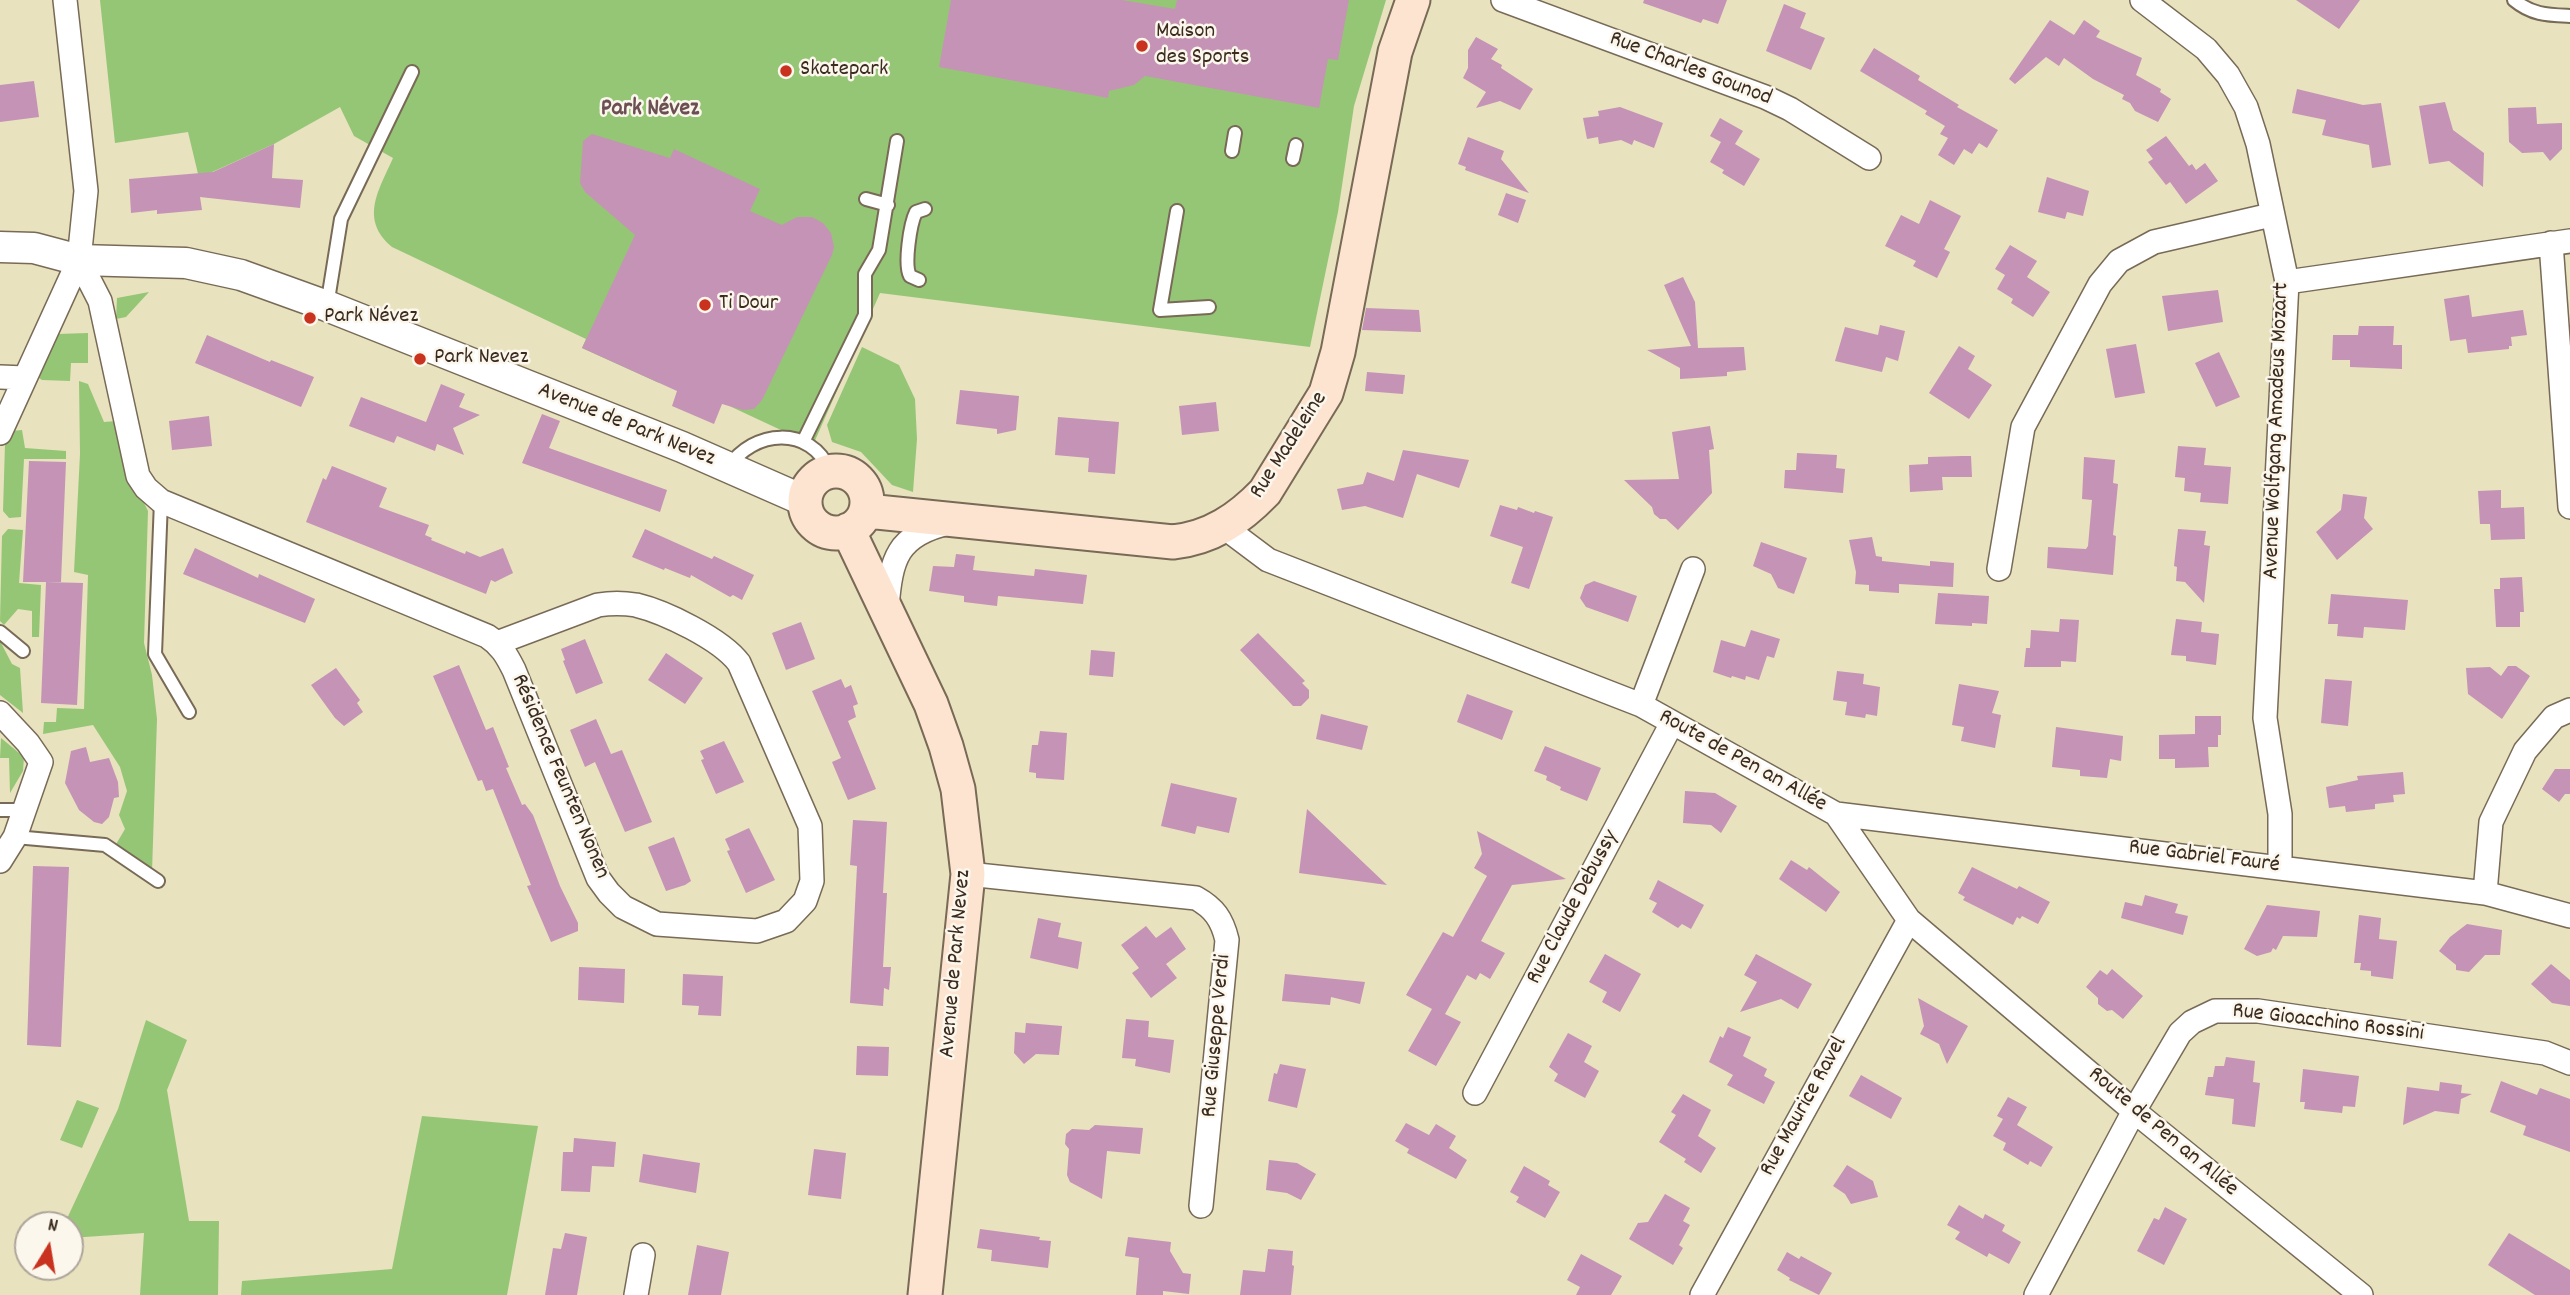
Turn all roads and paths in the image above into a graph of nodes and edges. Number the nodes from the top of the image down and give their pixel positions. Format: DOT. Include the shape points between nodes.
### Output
graph roads {
  1 [pos="65,0"];
  2 [pos="1413,0"];
  3 [pos="1503,0"];
  4 [pos="2142,0"];
  5 [pos="2514,0"];
  6 [pos="2570,16"];
  7 [pos="412,72"];
  8 [pos="1235,133"];
  9 [pos="898,141"];
  10 [pos="1296,145"];
  11 [pos="1232,151"];
  12 [pos="1869,158"];
  13 [pos="1293,159"];
  14 [pos="866,198"];
  15 [pos="888,205"];
  16 [pos="925,209"];
  17 [pos="1177,211"];
  18 [pos="2271,215"];
  19 [pos="2561,242"];
  20 [pos="0,247"];
  21 [pos="79,260"];
  22 [pos="919,280"];
  23 [pos="2287,282"];
  24 [pos="327,306"];
  25 [pos="1209,307"];
  26 [pos="0,377"];
  27 [pos="25,378"];
  28 [pos="0,433"];
  29 [pos="803,442"];
  30 [pos="728,468"];
  31 [pos="830,471"];
  32 [pos="2570,496"];
  33 [pos="161,501"];
  34 [pos="805,501"];
  35 [pos="857,520"];
  36 [pos="961,520"];
  37 [pos="1224,527"];
  38 [pos="1693,569"];
  39 [pos="1999,569"];
  40 [pos="886,613"];
  41 [pos="0,632"];
  42 [pos="497,643"];
  43 [pos="23,651"];
  44 [pos="1641,705"];
  45 [pos="2570,710"];
  46 [pos="189,712"];
  47 [pos="0,713"];
  48 [pos="1672,723"];
  49 [pos="0,810"];
  50 [pos="24,810"];
  51 [pos="1836,814"];
  52 [pos="15,837"];
  53 [pos="0,861"];
  54 [pos="2280,867"];
  55 [pos="968,874"];
  56 [pos="158,881"];
  57 [pos="2485,893"];
  58 [pos="2570,916"];
  59 [pos="1909,920"];
  60 [pos="2570,1062"];
  61 [pos="1475,1093"];
  62 [pos="2134,1111"];
  63 [pos="1201,1206"];
  64 [pos="643,1255"];
  65 [pos="636,1295"];
  66 [pos="925,1295"];
  67 [pos="1702,1295"];
  68 [pos="2036,1295"];
  69 [pos="2361,1295"];
  1 -- 21 [label="street" via="86,191"];
  2 -- 37 [label="main road, Rue Madeleine" via="1395,52 1338,352 1326,393 1265,492"];
  3 -- 12 [label="street, Rue Charles Gounod" via="1765,97"];
  4 -- 18 [label="street, Avenue Wolfgang Amadeus Mozart" via="2206,50 2228,75 2246,107 2258,144"];
  5 -- 6 [label="lane" via="2531,12"];
  7 -- 24 [label="lane" via="341,219"];
  8 -- 11 [label="lane"];
  9 -- 15 [label="lane"];
  10 -- 13 [label="lane"];
  14 -- 15 [label="lane"];
  15 -- 29 [label="lane" via="879,250 865,274 865,315"];
  16 -- 22 [label="lane" via="916,212 912,220 907,269"];
  17 -- 25 [label="lane" via="1160,310"];
  18 -- 23 [label="street, Avenue Wolfgang Amadeus Mozart"];
  18 -- 39 [label="street" via="2154,242 2119,261 2100,284 2023,427"];
  19 -- 23 [label="street"];
  19 -- 32 [label="street"];
  20 -- 21 [label="street, Avenue de Park Nevez" via="34,248"];
  21 -- 24 [label="street, Avenue de Park Nevez" via="186,263 241,275"];
  21 -- 27 [label="street"];
  21 -- 33 [label="street" via="100,301 138,476"];
  23 -- 54 [label="street, Avenue Wolfgang Amadeus Mozart" via="2265,718 2280,814"];
  24 -- 30 [label="street, Avenue de Park Nevez"];
  26 -- 27 [label="street"];
  27 -- 28 [label="street"];
  29 -- 30 [label="lane" via="778,437 755,442 736,455"];
  29 -- 31 [label="lane" via="820,453"];
  30 -- 34 [label="street, Avenue de Park Nevez"];
  31 -- 34 [label="main road" via="816,476"];
  31 -- 35 [label="main road" via="854,476 866,491"];
  33 -- 42 [label="street"];
  33 -- 46 [label="lane" via="155,654"];
  34 -- 35 [label="main road" via="806,513 818,528 837,534"];
  35 -- 36 [label="main road, Rue Madeleine"];
  35 -- 40 [label="main road, Avenue de Park Nevez"];
  36 -- 37 [label="main road, Rue Madeleine" via="1173,542"];
  36 -- 40 [label="street" via="927,528 898,552 890,571"];
  37 -- 44 [label="street, Route de Pen an Allée" via="1268,560"];
  38 -- 44 [label="street"];
  40 -- 55 [label="main road, Avenue de Park Nevez" via="931,704 946,746 958,789"];
  41 -- 43 [label="lane"];
  42 -- 42 [label="street, Résidence Feunten Nonen" via="514,670 598,877 623,907 657,924 748,932 776,926 793,915 805,901 812,881 810,826 732,654 704,634 625,604 598,605"];
  44 -- 48 [label="street, Route de Pen an Allée"];
  45 -- 57 [label="street" via="2554,717 2525,751 2491,822"];
  47 -- 50 [label="street" via="41,762"];
  48 -- 51 [label="street, Route de Pen an Allée"];
  48 -- 61 [label="street, Rue Claude Debussy"];
  49 -- 50 [label="lane"];
  50 -- 52 [label="street"];
  51 -- 54 [label="street, Rue Gabriel Fauré"];
  51 -- 59 [label="street, Route de Pen an Allée"];
  52 -- 53 [label="street"];
  52 -- 56 [label="lane" via="105,845"];
  54 -- 57 [label="street, Rue Gabriel Fauré"];
  55 -- 63 [label="street, Rue Giuseppe Verdi" via="1196,898 1218,914 1227,940"];
  55 -- 66 [label="main road, Avenue de Park Nevez"];
  57 -- 58 [label="street, Rue Gabriel Fauré"];
  59 -- 62 [label="street, Route de Pen an Allée"];
  59 -- 67 [label="street, Rue Maurice Ravel"];
  60 -- 62 [label="street, Rue Gioacchino Rossini" via="2545,1053 2258,1011 2215,1011 2192,1021 2180,1033"];
  62 -- 68 [label="street, Rue Gioacchino Rossini"];
  62 -- 69 [label="street, Route de Pen an Allée"];
  64 -- 65 [label="street"];
}
